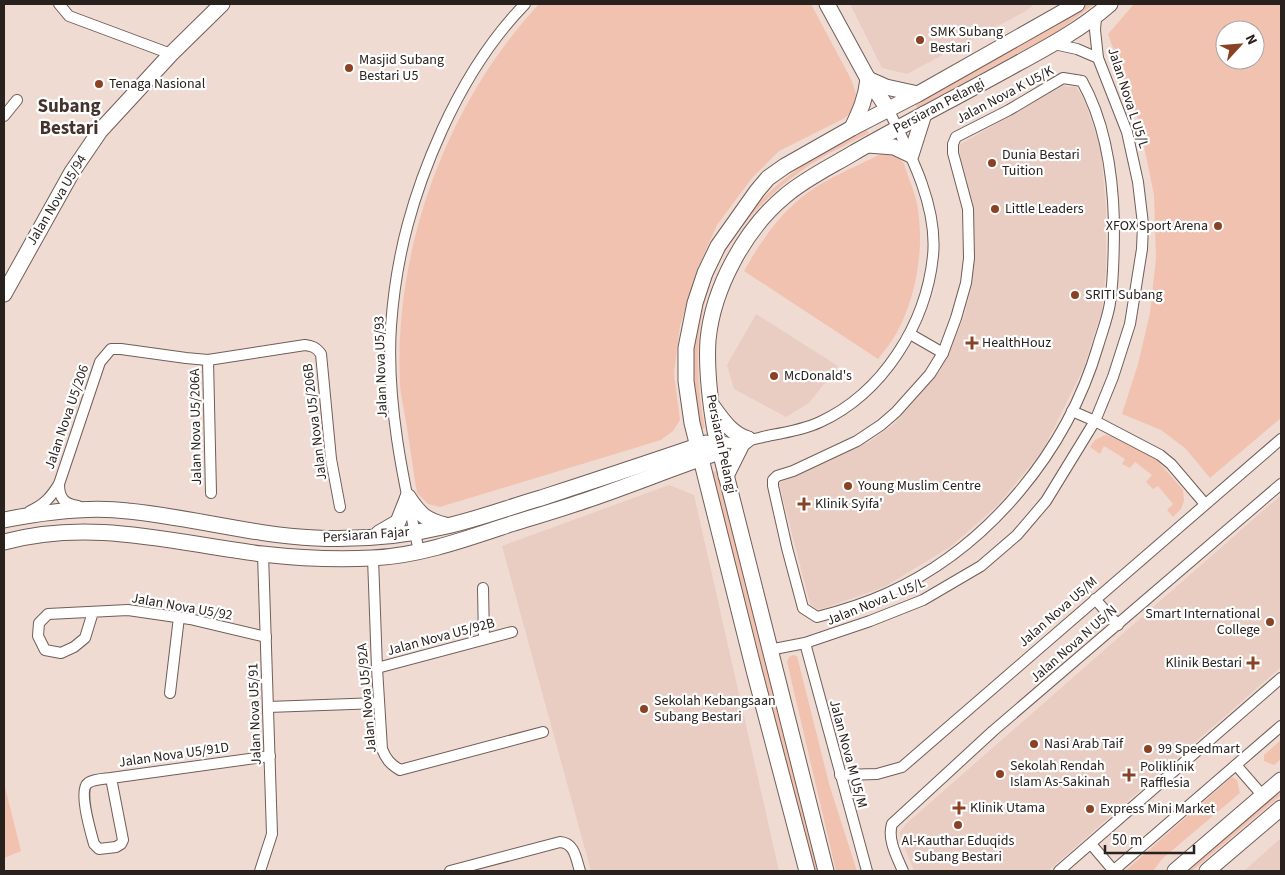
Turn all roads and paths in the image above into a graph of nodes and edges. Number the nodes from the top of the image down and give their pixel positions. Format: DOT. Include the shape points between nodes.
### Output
graph roads {
  1 [pos="59,4"];
  2 [pos="222,4"];
  3 [pos="525,4"];
  4 [pos="828,4"];
  5 [pos="1077,4"];
  6 [pos="1110,4"];
  7 [pos="1096,17"];
  8 [pos="1054,44"];
  9 [pos="171,54"];
  10 [pos="1098,58"];
  11 [pos="868,80"];
  12 [pos="918,94"];
  13 [pos="17,100"];
  14 [pos="888,109"];
  15 [pos="924,114"];
  16 [pos="4,116"];
  17 [pos="852,128"];
  18 [pos="898,128"];
  19 [pos="868,145"];
  20 [pos="911,155"];
  21 [pos="4,294"];
  22 [pos="910,334"];
  23 [pos="304,345"];
  24 [pos="943,352"];
  25 [pos="208,360"];
  26 [pos="711,405"];
  27 [pos="1072,412"];
  28 [pos="1096,421"];
  29 [pos="692,423"];
  30 [pos="748,439"];
  31 [pos="1281,439"];
  32 [pos="722,445"];
  33 [pos="699,452"];
  34 [pos="668,464"];
  35 [pos="726,476"];
  36 [pos="707,482"];
  37 [pos="59,484"];
  38 [pos="1281,484"];
  39 [pos="212,494"];
  40 [pos="408,498"];
  41 [pos="1205,504"];
  42 [pos="340,507"];
  43 [pos="91,509"];
  44 [pos="11,518"];
  45 [pos="448,526"];
  46 [pos="415,532"];
  47 [pos="374,536"];
  48 [pos="4,542"];
  49 [pos="419,551"];
  50 [pos="263,554"];
  51 [pos="373,558"];
  52 [pos="484,588"];
  53 [pos="1095,599"];
  54 [pos="93,612"];
  55 [pos="178,618"];
  56 [pos="1118,625"];
  57 [pos="512,632"];
  58 [pos="266,637"];
  59 [pos="484,639"];
  60 [pos="805,643"];
  61 [pos="769,650"];
  62 [pos="377,668"];
  63 [pos="1281,678"];
  64 [pos="170,693"];
  65 [pos="379,703"];
  66 [pos="268,706"];
  67 [pos="1281,726"];
  68 [pos="543,732"];
  69 [pos="270,756"];
  70 [pos="1236,765"];
  71 [pos="840,775"];
  72 [pos="111,778"];
  73 [pos="1281,780"];
  74 [pos="1263,796"];
  75 [pos="1281,808"];
  76 [pos="1091,844"];
  77 [pos="463,869"];
  78 [pos="1212,869"];
  79 [pos="260,871"];
  80 [pos="450,871"];
  81 [pos="580,871"];
  82 [pos="808,871"];
  83 [pos="826,871"];
  84 [pos="867,871"];
  85 [pos="903,871"];
  86 [pos="1059,871"];
  87 [pos="1114,871"];
  88 [pos="1175,871"];
  1 -- 9 [label="street" via="69,16"];
  2 -- 9 [label="street, Jalan Nova U5/94"];
  3 -- 40 [label="street, Jalan Nova U5/93" via="466,83 431,154 405,231 396,279 391,361 394,409"];
  4 -- 11 [label="street"];
  5 -- 12 [label="street, Persiaran Pelangi"];
  6 -- 7 [label="street, Persiaran Pelangi"];
  7 -- 8 [label="street, Persiaran Pelangi"];
  7 -- 10 [label="street, Jalan Nova L U5/L"];
  8 -- 10 [label="street"];
  8 -- 15 [label="street, Persiaran Pelangi"];
  9 -- 21 [label="street, Jalan Nova U5/94" via="100,131 72,172"];
  10 -- 28 [label="street, Jalan Nova L U5/L" via="1127,132 1143,224 1130,324"];
  11 -- 12 [label="street"];
  11 -- 14 [label="street"];
  11 -- 17 [label="street" via="863,105"];
  12 -- 14 [label="street, Persiaran Pelangi"];
  13 -- 16 [label="street"];
  14 -- 17 [label="street, Persiaran Pelangi"];
  14 -- 18 [label="street"];
  15 -- 18 [label="street, Persiaran Pelangi"];
  15 -- 20 [label="street"];
  17 -- 29 [label="street, Persiaran Pelangi" via="768,178 718,246 695,303 686,348 686,381"];
  18 -- 19 [label="street, Persiaran Pelangi"];
  18 -- 20 [label="street"];
  19 -- 20 [label="street" via="894,147"];
  19 -- 26 [label="street, Persiaran Pelangi" via="784,196 735,257 715,306 708,339"];
  20 -- 22 [label="street" via="930,210 933,256 926,292"];
  22 -- 24 [label="street"];
  22 -- 30 [label="street" via="887,368 848,407 820,422"];
  23 -- 25 [label="street, Jalan Nova U5/206"];
  23 -- 42 [label="street, Jalan Nova U5/206B" via="318,349 321,354 331,459"];
  24 -- 27 [label="street, Jalan Nova K U5/K" via="930,374 881,425 857,441 773,480 803,608 817,617 889,593 942,563 966,545 1002,512 1049,454"];
  24 -- 27 [label="street, Jalan Nova K U5/K" via="964,292 969,258 968,209 953,153 956,137 1063,78 1082,81 1105,143 1113,195 1114,248 1110,304 1091,370"];
  25 -- 37 [label="street, Jalan Nova U5/206" via="110,349 100,362"];
  25 -- 39 [label="street, Jalan Nova U5/206A"];
  26 -- 30 [label="street" via="727,427"];
  26 -- 32 [label="street, Persiaran Pelangi"];
  27 -- 28 [label="street"];
  28 -- 41 [label="street" via="1160,455"];
  28 -- 60 [label="street, Jalan Nova L U5/L" via="1046,501 1017,534 981,566 923,600"];
  29 -- 33 [label="street, Persiaran Pelangi"];
  29 -- 34 [label="street"];
  30 -- 32 [label="street"];
  30 -- 35 [label="street" via="742,444"];
  31 -- 41 [label="street, Jalan Nova U5/M"];
  32 -- 33 [label="street"];
  32 -- 35 [label="street, Persiaran Pelangi"];
  33 -- 34 [label="street"];
  33 -- 36 [label="street, Persiaran Pelangi"];
  34 -- 36 [label="street"];
  34 -- 45 [label="street, Persiaran Fajar"];
  34 -- 49 [label="street" via="589,500 452,544"];
  35 -- 61 [label="street, Persiaran Pelangi"];
  36 -- 82 [label="street, Persiaran Pelangi"];
  37 -- 43 [label="street, Jalan Nova U5/206" via="62,500"];
  37 -- 44 [label="street, Jalan Nova U5/206" via="42,506"];
  38 -- 56 [label="street, Jalan Nova N U5/N"];
  40 -- 45 [label="street" via="424,517"];
  40 -- 46 [label="street, Jalan Nova U5/93"];
  40 -- 47 [label="street" via="398,522"];
  41 -- 53 [label="street, Jalan Nova U5/M"];
  43 -- 44 [label="street, Persiaran Fajar"];
  43 -- 47 [label="street, Persiaran Fajar" via="127,511 315,538"];
  45 -- 46 [label="street, Persiaran Fajar"];
  46 -- 47 [label="street, Persiaran Fajar"];
  46 -- 49 [label="street, Jalan Nova U5/93"];
  48 -- 50 [label="street" via="62,532 108,531"];
  49 -- 51 [label="street"];
  50 -- 51 [label="street"];
  50 -- 58 [label="street, Jalan Nova U5/91"];
  51 -- 62 [label="street, Jalan Nova U5/92A"];
  52 -- 59 [label="street"];
  53 -- 56 [label="street"];
  53 -- 71 [label="street, Jalan Nova U5/M" via="902,767 877,774"];
  54 -- 54 [label="street, Jalan Nova U5/92" via="48,614 39,623 38,636 45,650 61,652 74,647 85,638"];
  54 -- 55 [label="street, Jalan Nova U5/92" via="128,610"];
  55 -- 58 [label="street, Jalan Nova U5/92"];
  55 -- 64 [label="street"];
  56 -- 85 [label="street, Jalan Nova N U5/N" via="993,731 892,824 891,839"];
  57 -- 59 [label="street, Jalan Nova U5/92B"];
  58 -- 66 [label="street, Jalan Nova U5/91"];
  59 -- 62 [label="street, Jalan Nova U5/92B"];
  60 -- 61 [label="street, Jalan Nova L U5/L"];
  60 -- 71 [label="street, Jalan Nova M U5/M"];
  61 -- 83 [label="street, Persiaran Pelangi"];
  62 -- 65 [label="street, Jalan Nova U5/92A"];
  63 -- 76 [label="street"];
  65 -- 66 [label="street"];
  65 -- 68 [label="street, Jalan Nova U5/92A" via="382,749 386,759 400,770"];
  66 -- 69 [label="street, Jalan Nova U5/91"];
  67 -- 70 [label="street"];
  69 -- 72 [label="street, Jalan Nova U5/91D"];
  69 -- 79 [label="street, Jalan Nova U5/91" via="272,834"];
  70 -- 74 [label="street"];
  70 -- 87 [label="street"];
  71 -- 84 [label="street, Jalan Nova M U5/M"];
  72 -- 72 [label="street, Jalan Nova U5/91D" via="88,782 83,790 94,844 100,849 116,846 123,840"];
  73 -- 74 [label="street"];
  74 -- 88 [label="street"];
  75 -- 78 [label="street"];
  76 -- 86 [label="street"];
  76 -- 87 [label="street"];
  77 -- 80 [label="street"];
  77 -- 81 [label="street" via="560,842 573,849"];
}
